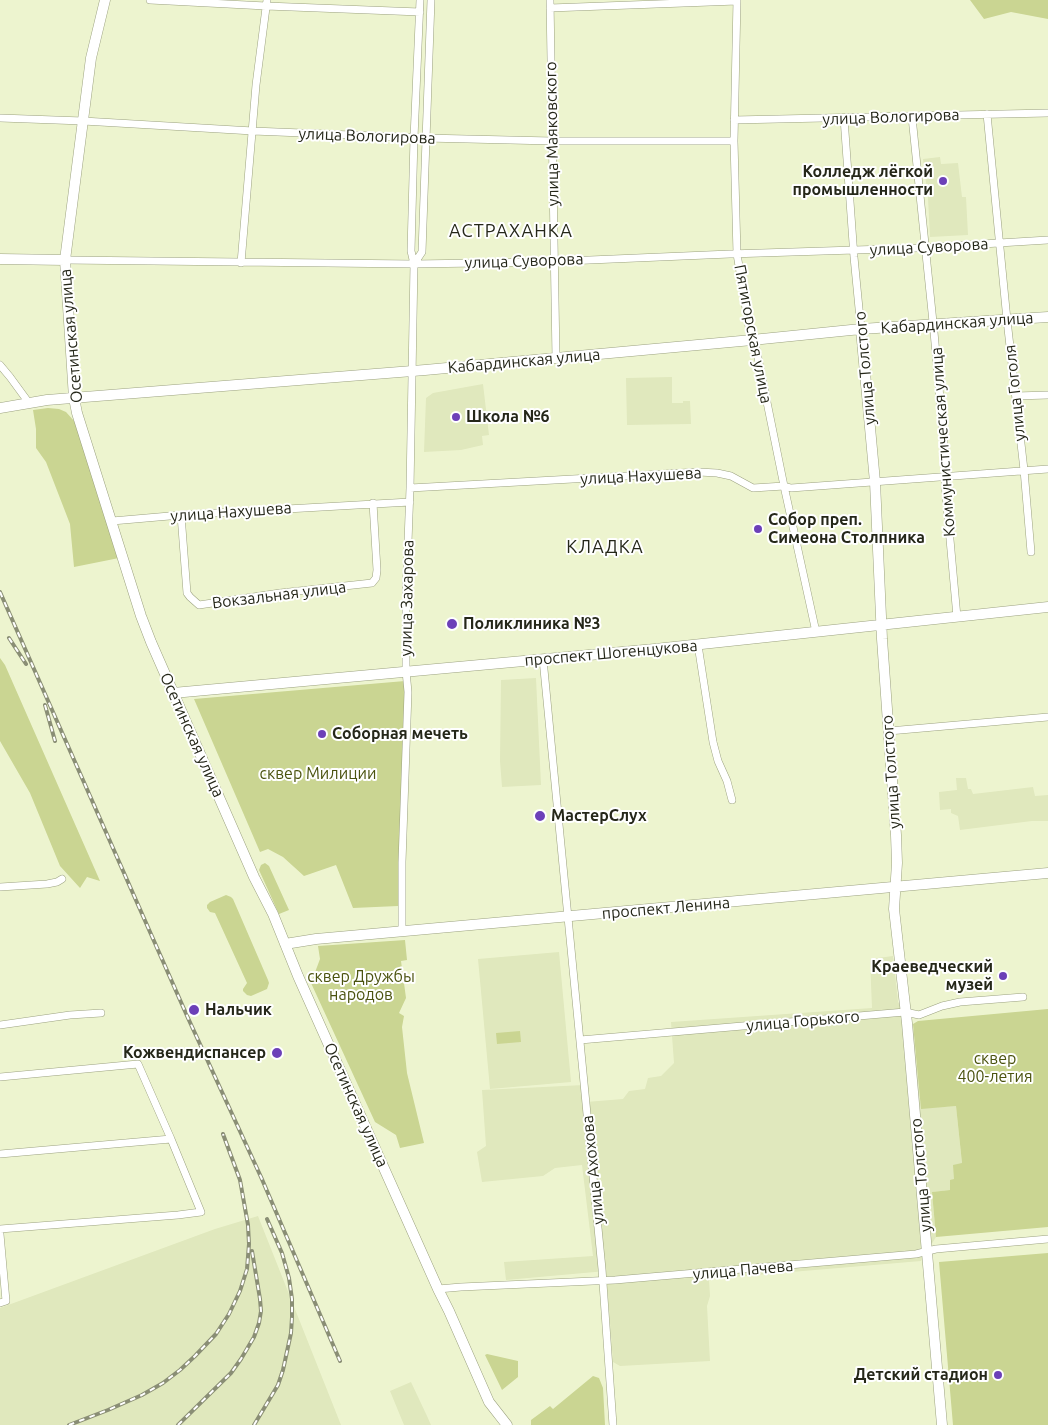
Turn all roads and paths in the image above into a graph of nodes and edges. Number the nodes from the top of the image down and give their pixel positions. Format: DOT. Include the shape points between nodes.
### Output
graph roads {
  1 [pos="105,0"];
  2 [pos="150,0"];
  3 [pos="420,0"];
  4 [pos="431,0"];
  5 [pos="737,1"];
  6 [pos="650,2"];
  7 [pos="267,3"];
  8 [pos="550,4"];
  9 [pos="420,12"];
  10 [pos="1048,113"];
  11 [pos="987,114"];
  12 [pos="912,117"];
  13 [pos="0,118"];
  14 [pos="844,118"];
  15 [pos="734,120"];
  16 [pos="83,121"];
  17 [pos="253,131"];
  18 [pos="414,138"];
  19 [pos="425,138"];
  20 [pos="552,141"];
  21 [pos="734,141"];
  22 [pos="1048,240"];
  23 [pos="999,243"];
  24 [pos="925,247"];
  25 [pos="853,250"];
  26 [pos="737,254"];
  27 [pos="0,259"];
  28 [pos="65,260"];
  29 [pos="554,261"];
  30 [pos="241,263"];
  31 [pos="414,264"];
  32 [pos="1048,317"];
  33 [pos="1007,320"];
  34 [pos="934,324"];
  35 [pos="861,329"];
  36 [pos="752,340"];
  37 [pos="556,358"];
  38 [pos="0,365"];
  39 [pos="412,370"];
  40 [pos="1048,395"];
  41 [pos="1016,396"];
  42 [pos="74,398"];
  43 [pos="29,403"];
  44 [pos="0,408"];
  45 [pos="1048,469"];
  46 [pos="1024,470"];
  47 [pos="947,476"];
  48 [pos="875,482"];
  49 [pos="784,486"];
  50 [pos="410,488"];
  51 [pos="410,502"];
  52 [pos="373,503"];
  53 [pos="181,515"];
  54 [pos="112,522"];
  55 [pos="1031,552"];
  56 [pos="1048,607"];
  57 [pos="957,617"];
  58 [pos="881,626"];
  59 [pos="816,632"];
  60 [pos="698,645"];
  61 [pos="544,659"];
  62 [pos="406,671"];
  63 [pos="173,693"];
  64 [pos="1048,717"];
  65 [pos="888,731"];
  66 [pos="732,800"];
  67 [pos="1048,873"];
  68 [pos="62,879"];
  69 [pos="0,887"];
  70 [pos="896,887"];
  71 [pos="568,916"];
  72 [pos="402,932"];
  73 [pos="285,944"];
  74 [pos="1023,997"];
  75 [pos="905,1012"];
  76 [pos="101,1013"];
  77 [pos="0,1025"];
  78 [pos="580,1040"];
  79 [pos="0,1077"];
  80 [pos="171,1139"];
  81 [pos="0,1154"];
  82 [pos="0,1229"];
  83 [pos="0,1234"];
  84 [pos="1048,1239"];
  85 [pos="927,1251"];
  86 [pos="603,1281"];
  87 [pos="438,1289"];
  88 [pos="3,1302"];
  89 [pos="507,1425"];
  90 [pos="613,1425"];
  91 [pos="942,1425"];
  1 -- 16 [label="main road, Осетинская улица" via="91,58"];
  2 -- 7 [label="street"];
  3 -- 9 [label="street, улица Захарова"];
  4 -- 19 [label="street, улица Захарова"];
  5 -- 6 [label="street"];
  5 -- 15 [label="street, Пятигорская улица"];
  6 -- 8 [label="street"];
  7 -- 9 [label="street"];
  7 -- 17 [label="street"];
  8 -- 20 [label="street, улица Маяковского"];
  9 -- 18 [label="street, улица Захарова"];
  10 -- 11 [label="street, улица Вологирова"];
  11 -- 12 [label="street, улица Вологирова"];
  11 -- 23 [label="street, улица Гоголя"];
  12 -- 14 [label="street, улица Вологирова"];
  12 -- 24 [label="street, Коммунистическая улица"];
  13 -- 16 [label="street, улица Вологирова"];
  14 -- 15 [label="street, улица Вологирова"];
  14 -- 25 [label="street, улица Толстого"];
  15 -- 21 [label="street, Пятигорская улица"];
  16 -- 17 [label="street, улица Вологирова"];
  16 -- 28 [label="main road, Осетинская улица"];
  17 -- 18 [label="street, улица Вологирова"];
  17 -- 30 [label="street"];
  18 -- 19 [label="street, улица Вологирова"];
  18 -- 31 [label="street, улица Захарова" via="411,252"];
  19 -- 20 [label="street, улица Вологирова"];
  19 -- 31 [label="street, улица Захарова" via="422,252"];
  20 -- 21 [label="street, улица Вологирова"];
  20 -- 29 [label="street, улица Маяковского"];
  21 -- 26 [label="street, Пятигорская улица"];
  22 -- 23 [label="street, улица Суворова"];
  23 -- 24 [label="street, улица Суворова"];
  23 -- 33 [label="street, улица Гоголя"];
  24 -- 25 [label="street, улица Суворова"];
  24 -- 34 [label="street, Коммунистическая улица"];
  25 -- 26 [label="street, улица Суворова"];
  25 -- 35 [label="street, улица Толстого"];
  26 -- 29 [label="street, улица Суворова"];
  26 -- 36 [label="street, Пятигорская улица"];
  27 -- 28 [label="main road, улица Суворова"];
  28 -- 30 [label="street, улица Суворова"];
  28 -- 42 [label="main road, Осетинская улица"];
  29 -- 31 [label="street, улица Суворова"];
  29 -- 37 [label="street, улица Маяковского"];
  30 -- 31 [label="street, улица Суворова"];
  31 -- 39 [label="street, улица Захарова"];
  32 -- 33 [label="main road, Кабардинская улица"];
  33 -- 34 [label="main road, Кабардинская улица"];
  33 -- 41 [label="street, улица Гоголя"];
  34 -- 35 [label="main road, Кабардинская улица"];
  34 -- 47 [label="street, Коммунистическая улица"];
  35 -- 36 [label="main road, Кабардинская улица"];
  35 -- 48 [label="main road, улица Толстого"];
  36 -- 37 [label="main road, Кабардинская улица"];
  36 -- 49 [label="street, Пятигорская улица"];
  37 -- 39 [label="main road, Кабардинская улица"];
  38 -- 43 [label="street"];
  39 -- 42 [label="main road, Кабардинская улица"];
  39 -- 50 [label="street, улица Захарова"];
  40 -- 41 [label="street"];
  41 -- 46 [label="street, улица Гоголя"];
  42 -- 43 [label="main road, Кабардинская улица"];
  42 -- 54 [label="main road, Осетинская улица"];
  43 -- 44 [label="main road, Кабардинская улица"];
  45 -- 46 [label="street, улица Нахушева"];
  46 -- 47 [label="street, улица Нахушева"];
  46 -- 55 [label="street, улица Гоголя"];
  47 -- 48 [label="street, улица Нахушева"];
  47 -- 57 [label="street, Коммунистическая улица" via="945,484"];
  48 -- 49 [label="street, улица Нахушева"];
  48 -- 58 [label="main road, улица Толстого"];
  49 -- 50 [label="street, улица Нахушева" via="753,488 731,476 699,472"];
  49 -- 59 [label="street, Пятигорская улица"];
  50 -- 51 [label="street, улица Захарова"];
  51 -- 52 [label="street, улица Нахушева"];
  51 -- 62 [label="street, улица Захарова"];
  52 -- 53 [label="street, улица Нахушева"];
  52 -- 53 [label="street, Вокзальная улица" via="377,570 372,583 199,605 187,593"];
  53 -- 54 [label="street, улица Нахушева"];
  54 -- 63 [label="main road, Осетинская улица" via="141,616"];
  56 -- 57 [label="main road, проспект Шогенцукова"];
  57 -- 58 [label="main road, проспект Шогенцукова"];
  58 -- 59 [label="main road, проспект Шогенцукова"];
  58 -- 65 [label="main road, улица Толстого"];
  59 -- 60 [label="main road, проспект Шогенцукова"];
  60 -- 61 [label="main road, проспект Шогенцукова"];
  60 -- 66 [label="street" via="713,742"];
  61 -- 62 [label="main road, проспект Шогенцукова"];
  61 -- 71 [label="street, улица Ахохова"];
  62 -- 63 [label="main road, проспект Шогенцукова"];
  62 -- 72 [label="street, улица Захарова"];
  63 -- 73 [label="main road, Осетинская улица"];
  64 -- 65 [label="street"];
  65 -- 70 [label="main road, улица Толстого" via="898,863"];
  67 -- 70 [label="main road, проспект Ленина"];
  68 -- 69 [label="street" via="47,884"];
  70 -- 71 [label="main road, проспект Ленина"];
  70 -- 75 [label="main road, улица Толстого" via="894,909"];
  71 -- 72 [label="main road, проспект Ленина"];
  71 -- 78 [label="street, улица Ахохова"];
  72 -- 73 [label="main road, проспект Ленина"];
  73 -- 87 [label="main road, Осетинская улица"];
  74 -- 75 [label="street, улица Горького" via="960,1002 919,1015"];
  75 -- 78 [label="street, улица Горького"];
  75 -- 85 [label="main road, улица Толстого"];
  76 -- 77 [label="street"];
  78 -- 86 [label="street, улица Ахохова"];
  79 -- 80 [label="street" via="138,1064"];
  80 -- 81 [label="street"];
  80 -- 82 [label="street" via="201,1212"];
  83 -- 88 [label="street"];
  84 -- 85 [label="street, улица Пачева"];
  85 -- 86 [label="street, улица Пачева"];
  85 -- 91 [label="main road, улица Толстого"];
  86 -- 87 [label="street, улица Пачева"];
  86 -- 90 [label="street, улица Ахохова"];
  87 -- 89 [label="main road, Осетинская улица" via="489,1402"];
}
